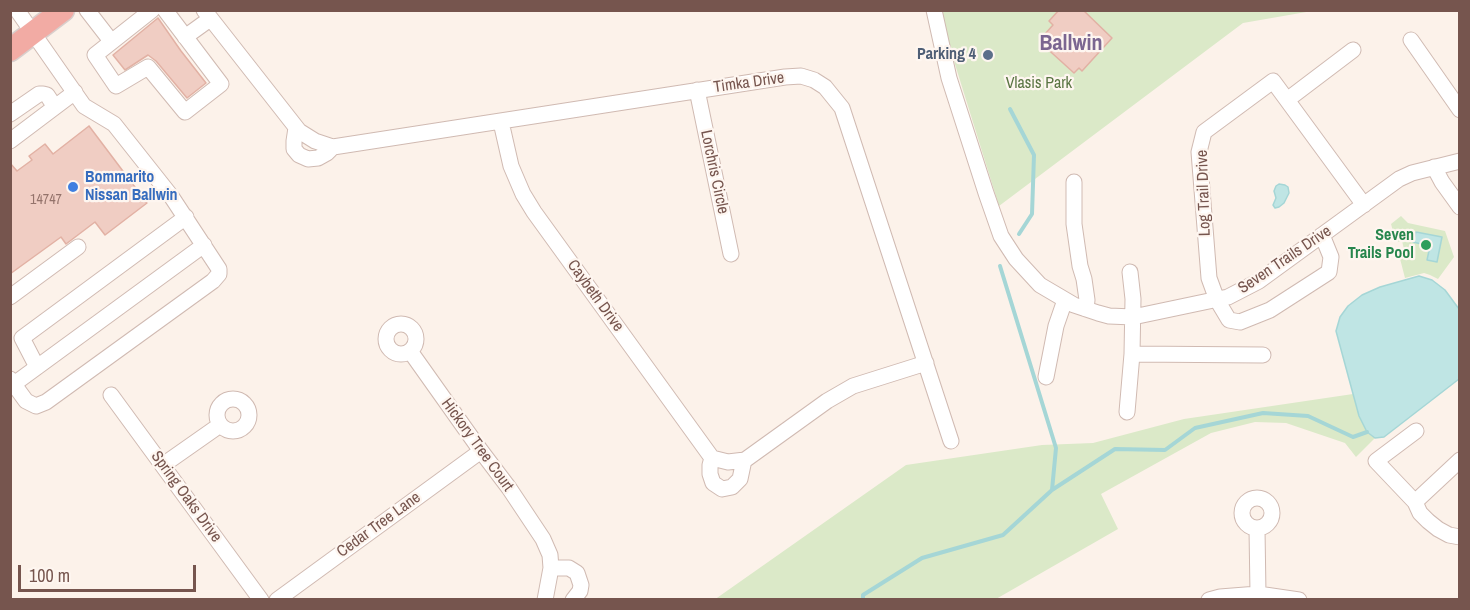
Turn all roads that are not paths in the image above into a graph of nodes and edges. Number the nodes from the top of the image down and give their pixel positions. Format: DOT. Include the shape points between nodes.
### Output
graph roads {
  1 [pos="17,10"];
  2 [pos="63,10"];
  3 [pos="87,10"];
  4 [pos="152,10"];
  5 [pos="165,10"];
  6 [pos="934,10"];
  7 [pos="207,15"];
  8 [pos="33,33"];
  9 [pos="185,38"];
  10 [pos="1411,40"];
  11 [pos="111,41"];
  12 [pos="10,50"];
  13 [pos="1353,50"];
  14 [pos="697,90"];
  15 [pos="75,92"];
  16 [pos="1287,100"];
  17 [pos="56,107"];
  18 [pos="1460,110"];
  19 [pos="10,114"];
  20 [pos="501,122"];
  21 [pos="10,141"];
  22 [pos="1460,161"];
  23 [pos="1434,167"];
  24 [pos="1074,182"];
  25 [pos="1364,205"];
  26 [pos="1460,207"];
  27 [pos="186,217"];
  28 [pos="1322,236"];
  29 [pos="204,245"];
  30 [pos="78,246"];
  31 [pos="731,254"];
  32 [pos="1130,272"];
  33 [pos="10,297"];
  34 [pos="1065,300"];
  35 [pos="1217,300"];
  36 [pos="1086,309"];
  37 [pos="1132,317"];
  38 [pos="410,351"];
  39 [pos="1132,354"];
  40 [pos="1263,355"];
  41 [pos="926,363"];
  42 [pos="38,367"];
  43 [pos="1046,377"];
  44 [pos="12,382"];
  45 [pos="111,394"];
  46 [pos="1127,412"];
  47 [pos="220,425"];
  48 [pos="1416,431"];
  49 [pos="951,441"];
  50 [pos="481,451"];
  51 [pos="712,458"];
  52 [pos="744,460"];
  53 [pos="1460,460"];
  54 [pos="163,465"];
  55 [pos="1415,502"];
  56 [pos="1257,529"];
  57 [pos="1460,537"];
  58 [pos="551,568"];
  59 [pos="1258,594"];
  60 [pos="546,599"];
  61 [pos="261,600"];
  62 [pos="277,600"];
  63 [pos="573,600"];
  64 [pos="1209,600"];
  65 [pos="1299,600"];
  1 -- 8 [label="street"];
  2 -- 8 [label="highway"];
  3 -- 11 [label="street"];
  4 -- 11 [label="street"];
  5 -- 9 [label="street"];
  6 -- 34 [label="street, Seven Trails Drive" via="949,78 1001,236 1040,285"];
  7 -- 9 [label="street"];
  7 -- 20 [label="street, Timka Drive" via="296,128 315,141 333,147"];
  8 -- 12 [label="highway"];
  8 -- 15 [label="street"];
  9 -- 11 [label="street" via="221,84 185,112 148,67 116,86 95,55"];
  10 -- 18 [label="street"];
  13 -- 16 [label="street"];
  14 -- 20 [label="street, Timka Drive"];
  14 -- 31 [label="street, Lorchris Circle"];
  14 -- 41 [label="street, Timka Drive" via="801,76 814,80 834,97 842,108"];
  15 -- 17 [label="street"];
  15 -- 27 [label="street" via="84,106 114,124"];
  16 -- 25 [label="street"];
  16 -- 35 [label="street, Log Trail Drive" via="1273,81 1204,132 1199,152 1206,244 1209,278"];
  17 -- 19 [label="street" via="47,95 39,94"];
  17 -- 21 [label="street"];
  20 -- 51 [label="street, Caybeth Drive" via="511,166 534,212"];
  22 -- 23 [label="street, Seven Trails Drive"];
  23 -- 25 [label="street, Seven Trails Drive" via="1400,179"];
  23 -- 26 [label="street"];
  24 -- 36 [label="street" via="1074,224"];
  25 -- 28 [label="street, Seven Trails Drive"];
  27 -- 29 [label="street"];
  27 -- 42 [label="street" via="22,338"];
  28 -- 35 [label="street, Seven Trails Drive" via="1258,281"];
  28 -- 35 [label="street" via="1332,257 1329,272 1269,310 1240,322 1229,320"];
  29 -- 42 [label="street"];
  29 -- 44 [label="street" via="219,269 213,281 46,402 36,406 26,401"];
  30 -- 33 [label="street"];
  32 -- 37 [label="street"];
  34 -- 36 [label="street, Seven Trails Drive"];
  34 -- 43 [label="street"];
  35 -- 37 [label="street, Seven Trails Drive"];
  36 -- 37 [label="street, Seven Trails Drive"];
  37 -- 39 [label="street"];
  38 -- 50 [label="street, Hickory Tree Court"];
  39 -- 40 [label="street"];
  39 -- 46 [label="street"];
  41 -- 49 [label="street, Timka Drive"];
  41 -- 52 [label="street" via="853,386"];
  42 -- 44 [label="street"];
  45 -- 54 [label="street, Spring Oaks Drive"];
  47 -- 54 [label="street"];
  48 -- 55 [label="street" via="1376,461"];
  50 -- 58 [label="street, Hickory Tree Court" via="543,539"];
  50 -- 62 [label="street, Cedar Tree Lane"];
  51 -- 52 [label="street"];
  51 -- 52 [label="street, Caybeth Drive" via="710,474 713,483 722,489 732,487 740,479"];
  53 -- 55 [label="street"];
  54 -- 61 [label="street, Spring Oaks Drive"];
  55 -- 57 [label="street" via="1420,513 1438,529"];
  56 -- 59 [label="street"];
  58 -- 60 [label="street"];
  58 -- 63 [label="street" via="569,568 577,573 581,585"];
  59 -- 64 [label="street"];
  59 -- 65 [label="street"];
}
